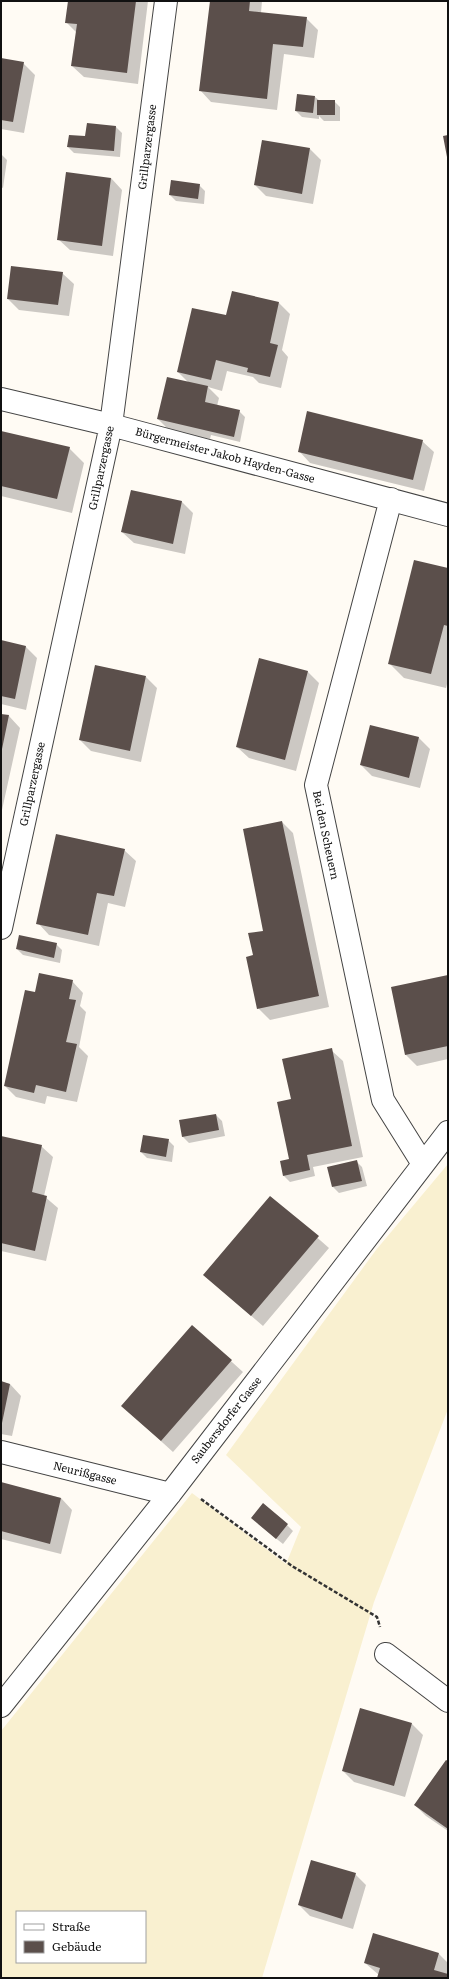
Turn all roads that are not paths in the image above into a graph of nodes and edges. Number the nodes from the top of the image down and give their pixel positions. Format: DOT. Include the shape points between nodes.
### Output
graph roads {
  1 [pos="166,1"];
  2 [pos="1,399"];
  3 [pos="111,425"];
  4 [pos="391,499"];
  5 [pos="448,515"];
  6 [pos="1,928"];
  7 [pos="448,1132"];
  8 [pos="423,1164"];
  9 [pos="1,1452"];
  10 [pos="174,1488"];
  11 [pos="386,1654"];
  12 [pos="448,1701"];
  13 [pos="1,1706"];
  1 -- 3 [label="street, Grillparzergasse"];
  2 -- 3 [label="street, Bürgermeister Jakob Hayden-Gasse"];
  3 -- 4 [label="street, Bürgermeister Jakob Hayden-Gasse"];
  3 -- 6 [label="street, Grillparzergasse"];
  4 -- 5 [label="street, Bürgermeister Jakob Hayden-Gasse"];
  4 -- 8 [label="street, Bei den Scheuern" via="316,784 383,1100"];
  7 -- 8 [label="street, Saubersdorfer Gasse"];
  8 -- 10 [label="street, Saubersdorfer Gasse"];
  9 -- 10 [label="street, Neurißgasse"];
  10 -- 13 [label="street, Saubersdorfer Gasse"];
  11 -- 12 [label="street"];
}
